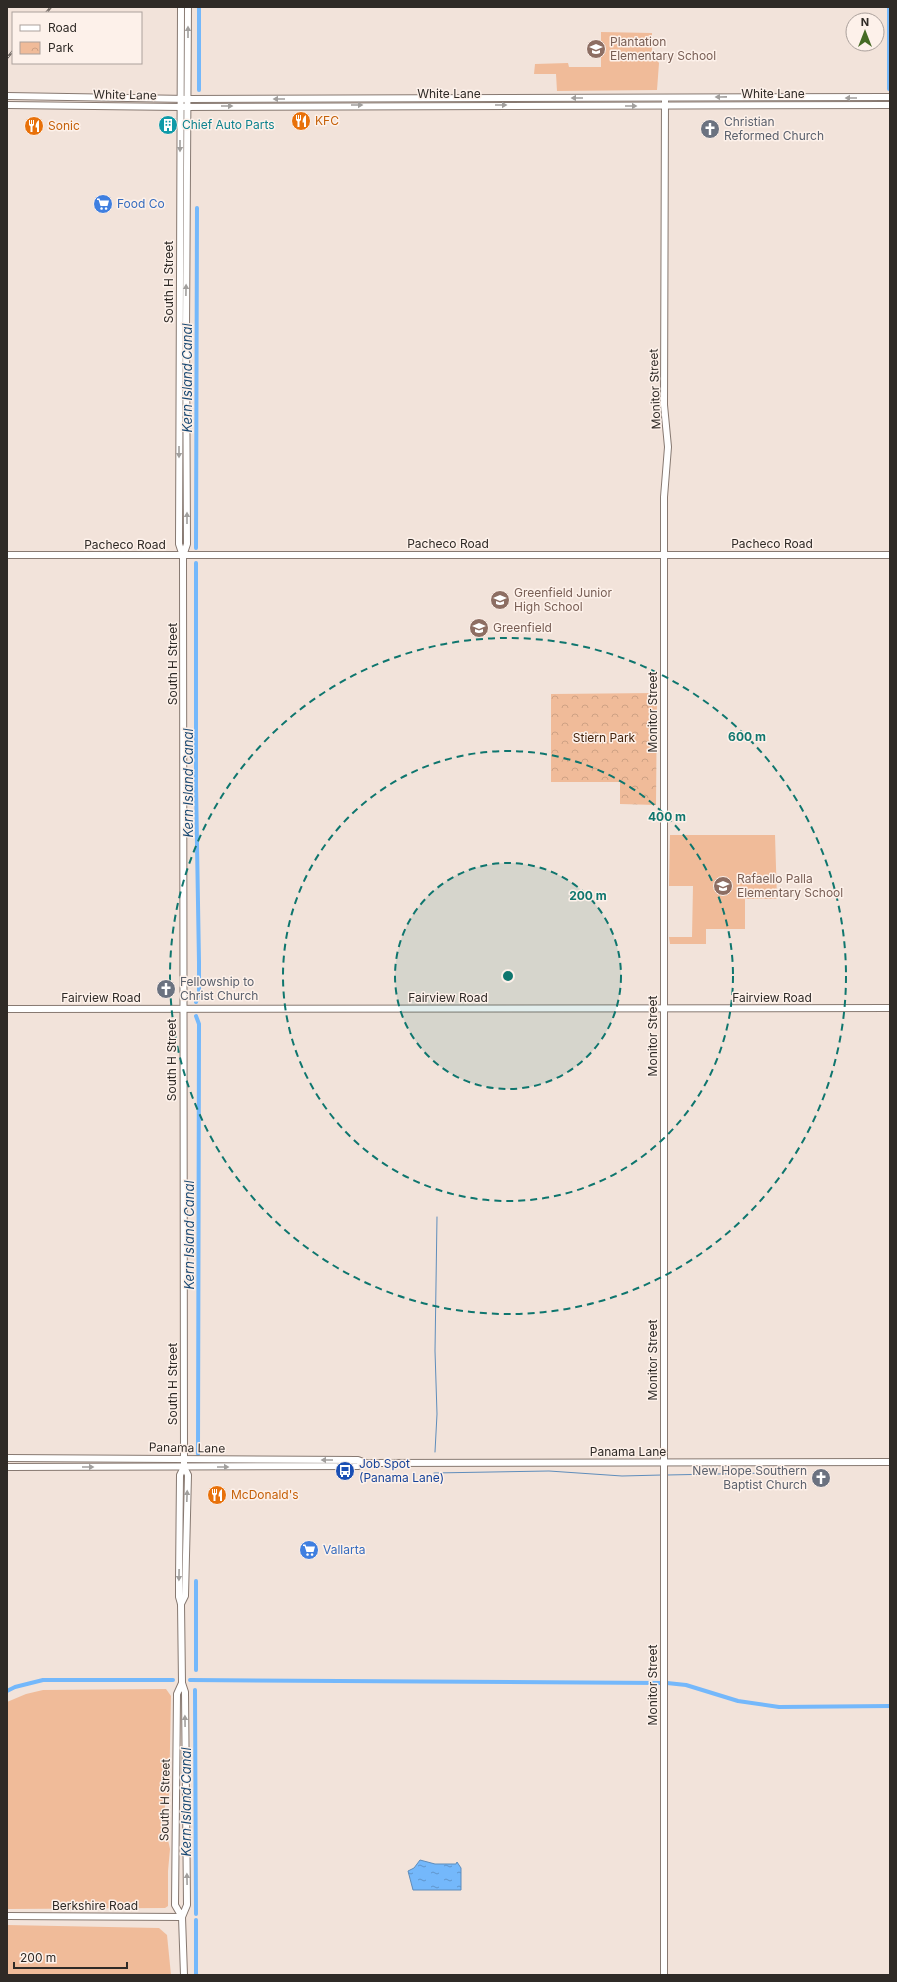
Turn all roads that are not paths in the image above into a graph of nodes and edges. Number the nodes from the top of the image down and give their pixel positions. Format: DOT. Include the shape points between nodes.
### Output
graph roads {
  1 [pos="181,7"];
  2 [pos="188,7"];
  3 [pos="181,44"];
  4 [pos="188,68"];
  5 [pos="60,96"];
  6 [pos="88,96"];
  7 [pos="7,97"];
  8 [pos="114,97"];
  9 [pos="890,97"];
  10 [pos="664,98"];
  11 [pos="181,99"];
  12 [pos="188,99"];
  13 [pos="328,99"];
  14 [pos="438,99"];
  15 [pos="7,105"];
  16 [pos="21,105"];
  17 [pos="59,105"];
  18 [pos="90,105"];
  19 [pos="414,105"];
  20 [pos="890,105"];
  21 [pos="291,106"];
  22 [pos="664,106"];
  23 [pos="181,107"];
  24 [pos="188,107"];
  25 [pos="180,181"];
  26 [pos="187,210"];
  27 [pos="179,391"];
  28 [pos="186,426"];
  29 [pos="179,472"];
  30 [pos="187,504"];
  31 [pos="890,554"];
  32 [pos="7,555"];
  33 [pos="664,555"];
  34 [pos="183,556"];
  35 [pos="890,1008"];
  36 [pos="7,1009"];
  37 [pos="183,1009"];
  38 [pos="664,1009"];
  39 [pos="7,1458"];
  40 [pos="37,1458"];
  41 [pos="67,1458"];
  42 [pos="184,1459"];
  43 [pos="664,1462"];
  44 [pos="890,1462"];
  45 [pos="366,1463"];
  46 [pos="7,1467"];
  47 [pos="21,1467"];
  48 [pos="50,1467"];
  49 [pos="184,1467"];
  50 [pos="183,1531"];
  51 [pos="181,1604"];
  52 [pos="182,1683"];
  53 [pos="186,1810"];
  54 [pos="175,1811"];
  55 [pos="7,1916"];
  56 [pos="182,1917"];
  57 [pos="184,1975"];
  58 [pos="664,1975"];
  1 -- 3 [label="street, South H Street"];
  4 -- 2 [label="street, South H Street, one-way"];
  3 -- 4 [label="street" via="185,49"];
  3 -- 11 [label="street, South H Street"];
  4 -- 12 [label="street, South H Street"];
  5 -- 6 [label="street, White Lane"];
  5 -- 7 [label="street, White Lane"];
  5 -- 16 [label="street" via="51,102"];
  6 -- 8 [label="street, White Lane"];
  6 -- 17 [label="street"];
  8 -- 11 [label="street, White Lane"];
  8 -- 18 [label="street"];
  9 -- 10 [label="street, White Lane, one-way"];
  10 -- 14 [label="street, White Lane, one-way"];
  10 -- 22 [label="street, Monitor Street"];
  11 -- 12 [label="street, White Lane"];
  11 -- 23 [label="street, South H Street"];
  13 -- 12 [label="street, White Lane, one-way"];
  12 -- 24 [label="street, South H Street"];
  13 -- 14 [label="street, White Lane"];
  13 -- 21 [label="street" via="296,102"];
  14 -- 19 [label="street"];
  15 -- 16 [label="street, White Lane"];
  16 -- 17 [label="street, White Lane"];
  17 -- 18 [label="street, White Lane"];
  18 -- 23 [label="street, White Lane"];
  21 -- 19 [label="street, White Lane, one-way"];
  19 -- 22 [label="street, White Lane, one-way"];
  20 -- 22 [label="street, White Lane"];
  24 -- 21 [label="street, White Lane, one-way"];
  22 -- 33 [label="street, Monitor Street" via="664,405 668,447 664,497"];
  23 -- 24 [label="street, White Lane"];
  23 -- 25 [label="street, South H Street, one-way"];
  24 -- 26 [label="street, South H Street"];
  25 -- 26 [label="street" via="183,184"];
  25 -- 27 [label="street, South H Street"];
  28 -- 26 [label="street, South H Street, one-way"];
  27 -- 28 [label="street" via="183,397"];
  27 -- 29 [label="street, South H Street, one-way"];
  28 -- 30 [label="street, South H Street"];
  29 -- 30 [label="street" via="183,476"];
  29 -- 34 [label="street, South H Street" via="180,544"];
  34 -- 30 [label="street, South H Street, one-way" via="187,544"];
  31 -- 33 [label="street, Pacheco Road"];
  32 -- 34 [label="street, Pacheco Road"];
  33 -- 34 [label="street, Pacheco Road"];
  33 -- 38 [label="street, Monitor Street"];
  34 -- 37 [label="street, South H Street"];
  35 -- 38 [label="street, Fairview Road"];
  36 -- 37 [label="street, Fairview Road"];
  37 -- 38 [label="street, Fairview Road"];
  37 -- 42 [label="street, South H Street"];
  38 -- 43 [label="street, Monitor Street"];
  39 -- 40 [label="street, Panama Lane"];
  40 -- 41 [label="street, Panama Lane"];
  40 -- 47 [label="street" via="22,1464"];
  41 -- 42 [label="street, Panama Lane"];
  41 -- 48 [label="street" via="64,1462"];
  45 -- 42 [label="street, Panama Lane, one-way" via="358,1460"];
  42 -- 49 [label="street, South H Street"];
  43 -- 44 [label="street, Panama Lane"];
  43 -- 45 [label="street, Panama Lane"];
  43 -- 58 [label="street, Monitor Street"];
  49 -- 45 [label="street, Panama Lane, one-way" via="358,1466"];
  46 -- 47 [label="street, Panama Lane"];
  47 -- 48 [label="street, Panama Lane"];
  48 -- 49 [label="street, Panama Lane, one-way"];
  49 -- 50 [label="street, South H Street" via="180,1475"];
  50 -- 49 [label="street, South H Street, one-way" via="188,1475"];
  50 -- 51 [label="street, South H Street, one-way" via="179,1597"];
  50 -- 51 [label="street, South H Street" via="186,1570 185,1596"];
  51 -- 52 [label="street, South H Street"];
  53 -- 52 [label="street, South H Street, one-way" via="185,1692"];
  52 -- 54 [label="street, South H Street" via="177,1694"];
  53 -- 54 [label="street"];
  56 -- 53 [label="street, South H Street, one-way" via="187,1904"];
  54 -- 56 [label="street, South H Street" via="175,1905"];
  55 -- 56 [label="street, Berkshire Road"];
  56 -- 57 [label="street, South H Street"];
}
